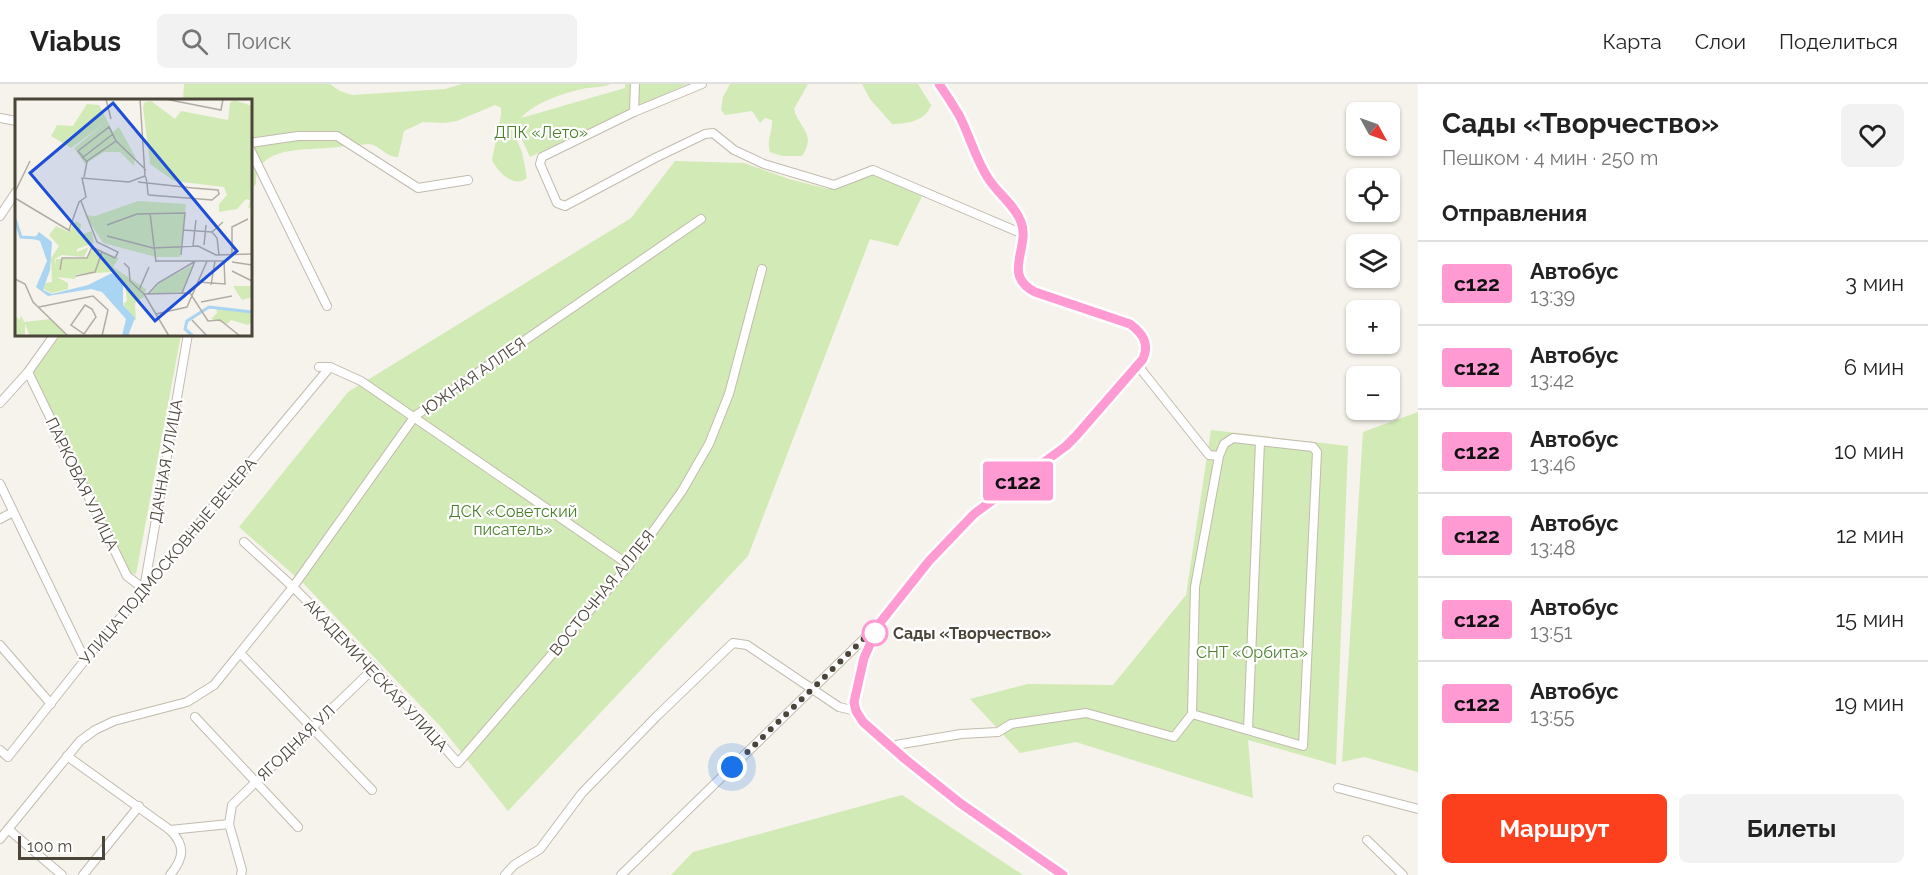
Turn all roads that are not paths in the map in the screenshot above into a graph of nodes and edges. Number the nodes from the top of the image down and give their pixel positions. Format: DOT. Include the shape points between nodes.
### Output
graph roads {
  1 [pos="635,84"];
  2 [pos="702,84"];
  3 [pos="939,84"];
  4 [pos="634,112"];
  5 [pos="0,118"];
  6 [pos="15,121"];
  7 [pos="252,143"];
  8 [pos="252,152"];
  9 [pos="468,180"];
  10 [pos="15,194"];
  11 [pos="0,216"];
  12 [pos="702,219"];
  13 [pos="1023,234"];
  14 [pos="762,269"];
  15 [pos="327,306"];
  16 [pos="54,336"];
  17 [pos="188,336"];
  18 [pos="1139,364"];
  19 [pos="319,367"];
  20 [pos="330,367"];
  21 [pos="28,372"];
  22 [pos="0,403"];
  23 [pos="415,416"];
  24 [pos="1260,442"];
  25 [pos="1219,456"];
  26 [pos="0,484"];
  27 [pos="13,512"];
  28 [pos="0,519"];
  29 [pos="243,542"];
  30 [pos="629,565"];
  31 [pos="295,585"];
  32 [pos="144,589"];
  33 [pos="879,624"];
  34 [pos="0,645"];
  35 [pos="240,653"];
  36 [pos="85,660"];
  37 [pos="374,668"];
  38 [pos="812,689"];
  39 [pos="51,704"];
  40 [pos="856,711"];
  41 [pos="1192,714"];
  42 [pos="195,717"];
  43 [pos="312,728"];
  44 [pos="1248,730"];
  45 [pos="890,746"];
  46 [pos="0,750"];
  47 [pos="66,756"];
  48 [pos="458,763"];
  49 [pos="256,782"];
  50 [pos="1338,788"];
  51 [pos="372,790"];
  52 [pos="139,806"];
  53 [pos="1418,809"];
  54 [pos="229,824"];
  55 [pos="298,827"];
  56 [pos="8,829"];
  57 [pos="170,830"];
  58 [pos="0,839"];
  59 [pos="1367,840"];
  60 [pos="62,875"];
  61 [pos="83,875"];
  62 [pos="170,875"];
  63 [pos="241,875"];
  64 [pos="505,875"];
  65 [pos="621,875"];
  66 [pos="1063,875"];
  67 [pos="1403,875"];
  1 -- 4 [label="street"];
  2 -- 4 [label="street"];
  3 -- 13 [label="street" via="959,116 981,168 1021,220"];
  4 -- 13 [label="street" via="542,157 540,164 557,203 565,206 655,158 713,133 735,150 764,164 834,185 873,170"];
  5 -- 6 [label="street"];
  7 -- 9 [label="street" via="298,136 338,136 418,188"];
  8 -- 15 [label="street"];
  10 -- 11 [label="street"];
  12 -- 23 [label="street, ЮЖНАЯ АЛЛЕЯ"];
  13 -- 18 [label="street" via="1018,266 1022,282 1035,292 1130,324 1145,342 1145,354"];
  14 -- 30 [label="street, ВОСТОЧНАЯ АЛЛЕЯ" via="729,394 709,444 682,491"];
  16 -- 21 [label="street"];
  17 -- 32 [label="street, ДАЧНАЯ УЛИЦА"];
  18 -- 25 [label="street" via="1209,455"];
  18 -- 33 [label="street" via="1066,446 960,526"];
  19 -- 20 [label="street"];
  20 -- 23 [label="street" via="361,381"];
  20 -- 32 [label="street, УЛИЦА ПОДМОСКОВНЫЕ ВЕЧЕРА"];
  21 -- 22 [label="street"];
  21 -- 32 [label="street, ПАРКОВАЯ УЛИЦА" via="127,576"];
  23 -- 30 [label="street"];
  23 -- 31 [label="street, ЮЖНАЯ АЛЛЕЯ"];
  24 -- 25 [label="street" via="1233,438 1224,444"];
  24 -- 44 [label="street"];
  24 -- 44 [label="street" via="1313,447 1318,458 1303,746"];
  25 -- 41 [label="street" via="1195,587"];
  26 -- 27 [label="street"];
  27 -- 28 [label="street"];
  27 -- 36 [label="street"];
  29 -- 31 [label="street, АКАДЕМИЧЕСКАЯ УЛИЦА"];
  30 -- 48 [label="street, ВОСТОЧНАЯ АЛЛЕЯ"];
  31 -- 35 [label="street, ЮЖНАЯ АЛЛЕЯ"];
  31 -- 37 [label="street, АКАДЕМИЧЕСКАЯ УЛИЦА"];
  32 -- 36 [label="street, УЛИЦА ПОДМОСКОВНЫЕ ВЕЧЕРА"];
  33 -- 38 [label="street"];
  33 -- 40 [label="street" via="856,686"];
  34 -- 39 [label="street"];
  35 -- 43 [label="street"];
  35 -- 47 [label="street, ЮЖНАЯ АЛЛЕЯ" via="214,685 187,702 114,721 95,730"];
  36 -- 39 [label="street, УЛИЦА ПОДМОСКОВНЫЕ ВЕЧЕРА"];
  37 -- 43 [label="street, ЯГОДНАЯ УЛ"];
  37 -- 48 [label="street, АКАДЕМИЧЕСКАЯ УЛИЦА"];
  38 -- 40 [label="street" via="839,707"];
  38 -- 64 [label="street" via="747,645 733,643 582,793 540,849"];
  38 -- 65 [label="street"];
  39 -- 46 [label="street, УЛИЦА ПОДМОСКОВНЫЕ ВЕЧЕРА" via="9,757"];
  40 -- 45 [label="street"];
  41 -- 44 [label="street"];
  41 -- 45 [label="street" via="1174,737 1086,713 1011,724 998,732"];
  42 -- 49 [label="street"];
  43 -- 49 [label="street, ЯГОДНАЯ УЛ"];
  43 -- 51 [label="street"];
  45 -- 66 [label="street" via="960,803"];
  47 -- 52 [label="street"];
  47 -- 56 [label="street, ЮЖНАЯ АЛЛЕЯ"];
  49 -- 54 [label="street, ЯГОДНАЯ УЛ" via="232,805"];
  49 -- 55 [label="street"];
  50 -- 53 [label="street"];
  52 -- 57 [label="street"];
  52 -- 61 [label="street"];
  54 -- 57 [label="street"];
  54 -- 63 [label="street"];
  56 -- 58 [label="street, ЮЖНАЯ АЛЛЕЯ"];
  56 -- 60 [label="street"];
  57 -- 62 [label="street" via="182,847 181,859"];
  59 -- 67 [label="street"];
}
